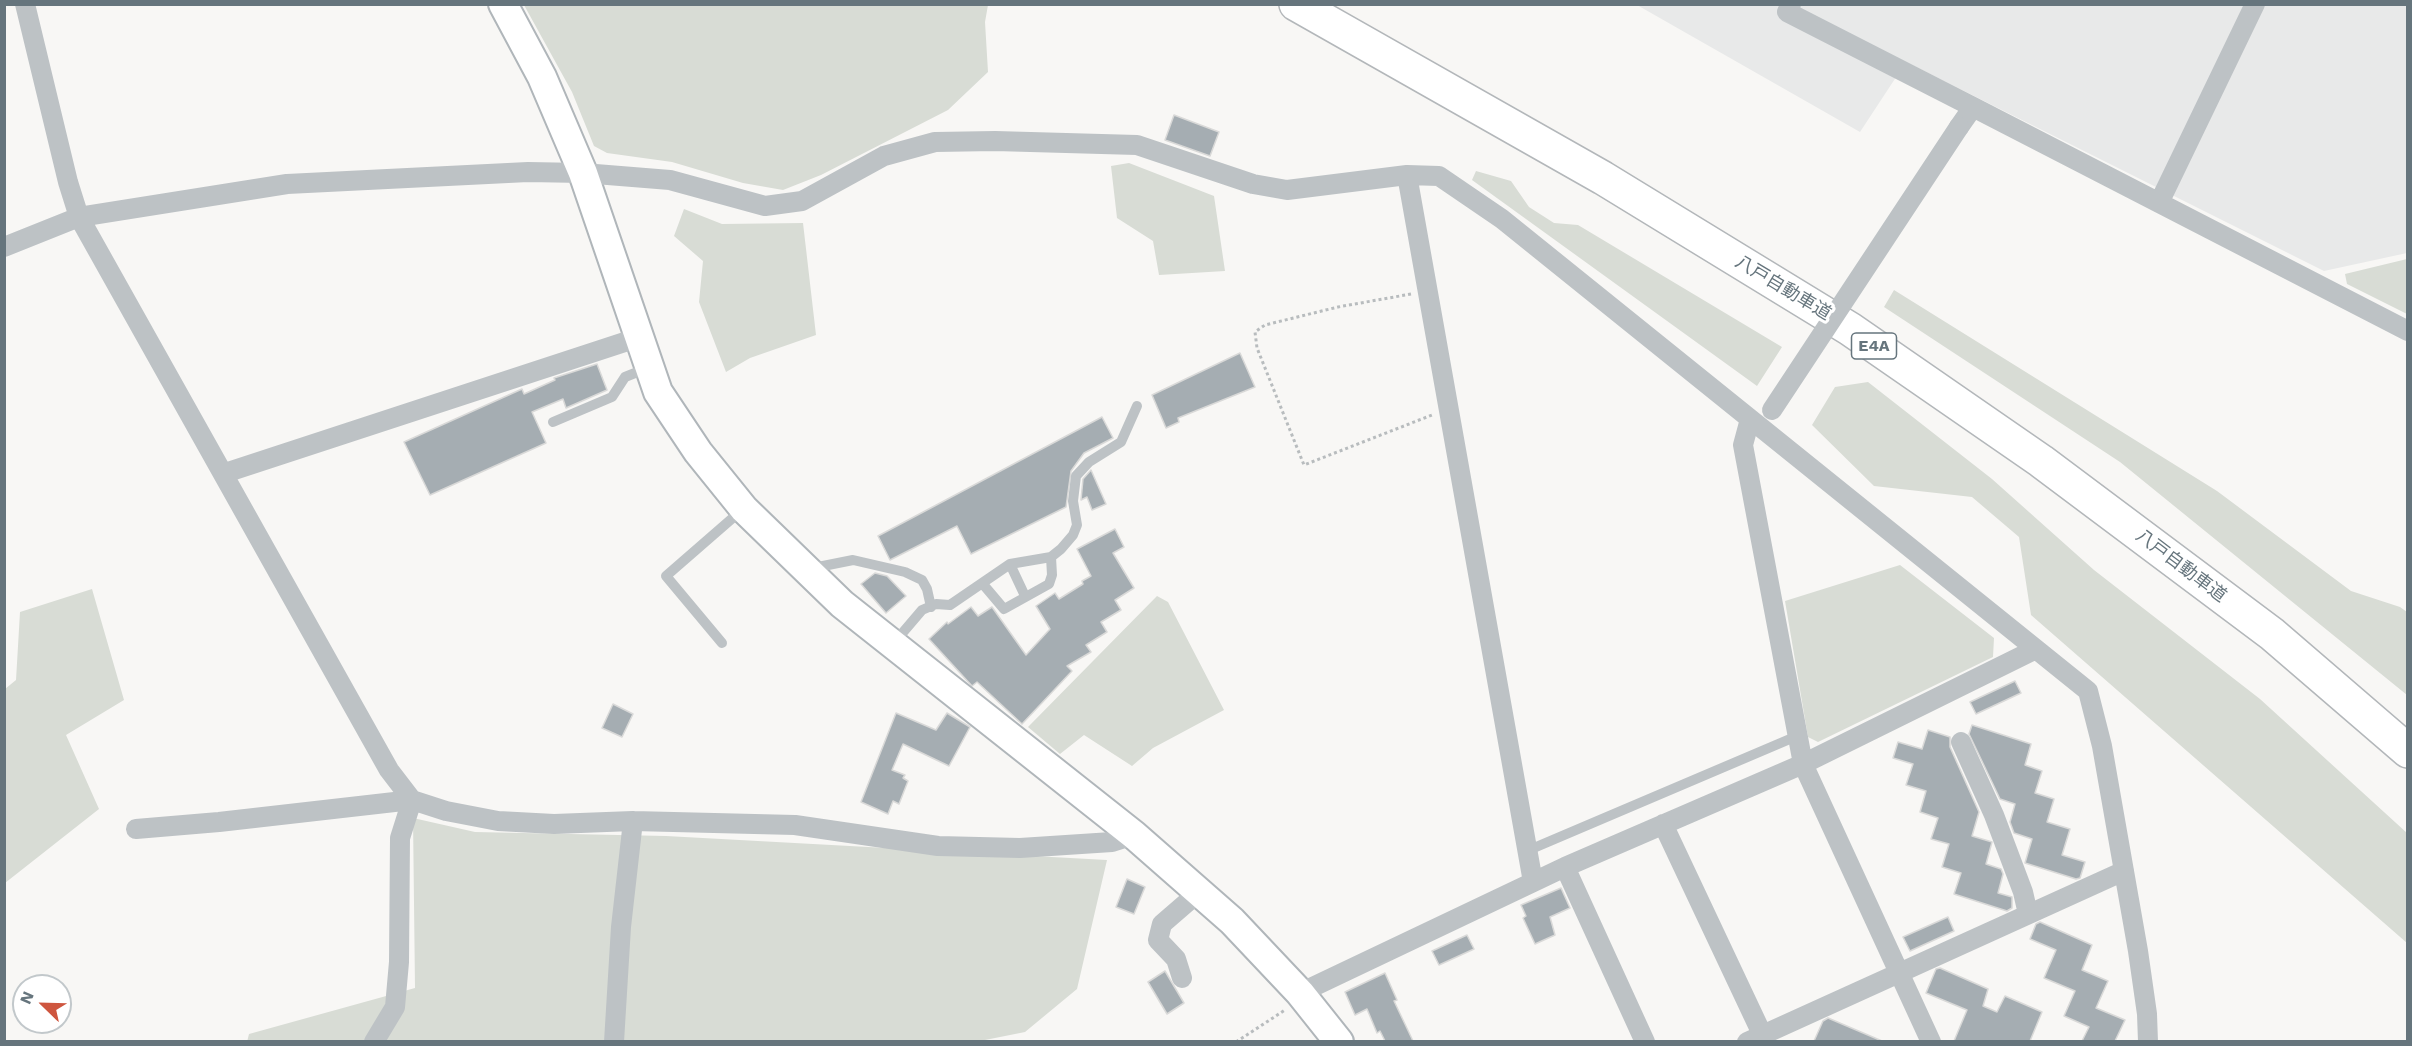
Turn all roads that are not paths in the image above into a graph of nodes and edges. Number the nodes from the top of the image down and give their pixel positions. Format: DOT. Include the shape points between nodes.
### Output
graph roads {
  1 [pos="25,4"];
  2 [pos="503,4"];
  3 [pos="1296,4"];
  4 [pos="1791,4"];
  5 [pos="2254,4"];
  6 [pos="1973,107"];
  7 [pos="583,173"];
  8 [pos="1407,175"];
  9 [pos="2159,203"];
  10 [pos="79,217"];
  11 [pos="4,247"];
  12 [pos="2408,331"];
  13 [pos="640,337"];
  14 [pos="650,367"];
  15 [pos="1137,406"];
  16 [pos="553,422"];
  17 [pos="1756,423"];
  18 [pos="225,473"];
  19 [pos="744,509"];
  20 [pos="1052,557"];
  21 [pos="1010,564"];
  22 [pos="806,570"];
  23 [pos="982,583"];
  24 [pos="1025,596"];
  25 [pos="931,607"];
  26 [pos="722,643"];
  27 [pos="893,644"];
  28 [pos="2034,650"];
  29 [pos="1797,736"];
  30 [pos="1961,742"];
  31 [pos="2408,751"];
  32 [pos="1803,764"];
  33 [pos="412,800"];
  34 [pos="633,821"];
  35 [pos="1664,824"];
  36 [pos="136,829"];
  37 [pos="1134,835"];
  38 [pos="1529,850"];
  39 [pos="1565,867"];
  40 [pos="2124,871"];
  41 [pos="1533,882"];
  42 [pos="1199,892"];
  43 [pos="2028,914"];
  44 [pos="1899,973"];
  45 [pos="1182,978"];
  46 [pos="1300,993"];
  47 [pos="1755,1038"];
  48 [pos="374,1041"];
  49 [pos="614,1041"];
  50 [pos="1339,1041"];
  51 [pos="1645,1041"];
  52 [pos="1931,1041"];
  53 [pos="2148,1041"];
  1 -- 10 [label="street"];
  2 -- 7 [label="street" via="542,77"];
  3 -- 31 [label="highway, 八戸自動車道 / E4A" via="1603,178 1850,329 2041,461 2262,627"];
  4 -- 6 [label="street" via="1787,12"];
  5 -- 9 [label="street"];
  6 -- 9 [label="street"];
  6 -- 17 [label="street, bridge" via="1772,410"];
  7 -- 8 [label="street" via="670,180 765,206 802,201 884,156 935,142 996,141 1137,146 1253,184 1287,190"];
  7 -- 10 [label="street" via="528,172 287,184"];
  7 -- 13 [label="street"];
  8 -- 17 [label="street" via="1439,176 1502,219"];
  8 -- 38 [label="street"];
  9 -- 12 [label="street"];
  10 -- 11 [label="street"];
  10 -- 18 [label="street"];
  13 -- 14 [label="street"];
  13 -- 18 [label="street"];
  14 -- 16 [label="lane" via="625,377 612,397"];
  14 -- 19 [label="street" via="658,392 698,452"];
  15 -- 20 [label="lane" via="1121,442 1089,462 1076,476 1073,501 1077,525 1073,535"];
  17 -- 28 [label="street"];
  17 -- 29 [label="street" via="1743,445"];
  18 -- 33 [label="street" via="389,770"];
  19 -- 22 [label="street"];
  19 -- 26 [label="lane" via="666,576"];
  20 -- 21 [label="lane"];
  20 -- 24 [label="lane" via="1049,584"];
  21 -- 23 [label="lane"];
  21 -- 24 [label="lane"];
  22 -- 25 [label="lane" via="853,560 905,572 922,580"];
  22 -- 27 [label="street"];
  23 -- 24 [label="lane" via="1004,609"];
  23 -- 25 [label="lane" via="950,605"];
  25 -- 27 [label="lane" via="922,610"];
  27 -- 37 [label="street"];
  28 -- 32 [label="street"];
  28 -- 40 [label="street" via="2088,691"];
  29 -- 32 [label="street"];
  29 -- 38 [label="lane"];
  30 -- 43 [label="street" via="2024,892"];
  32 -- 35 [label="street"];
  32 -- 44 [label="street"];
  33 -- 34 [label="street" via="446,811 498,820 554,824"];
  33 -- 36 [label="street"];
  33 -- 48 [label="street" via="400,838 395,1007"];
  34 -- 37 [label="street" via="795,825 938,846 1020,848 1112,842"];
  34 -- 49 [label="street"];
  35 -- 39 [label="street"];
  35 -- 47 [label="street"];
  37 -- 42 [label="street"];
  38 -- 41 [label="street"];
  39 -- 41 [label="street"];
  39 -- 51 [label="street"];
  40 -- 43 [label="street"];
  40 -- 53 [label="street"];
  41 -- 46 [label="street"];
  42 -- 45 [label="street" via="1162,924 1158,940 1176,959"];
  42 -- 46 [label="street"];
  43 -- 44 [label="street"];
  44 -- 47 [label="street"];
  44 -- 52 [label="street"];
  46 -- 50 [label="street"];
}
